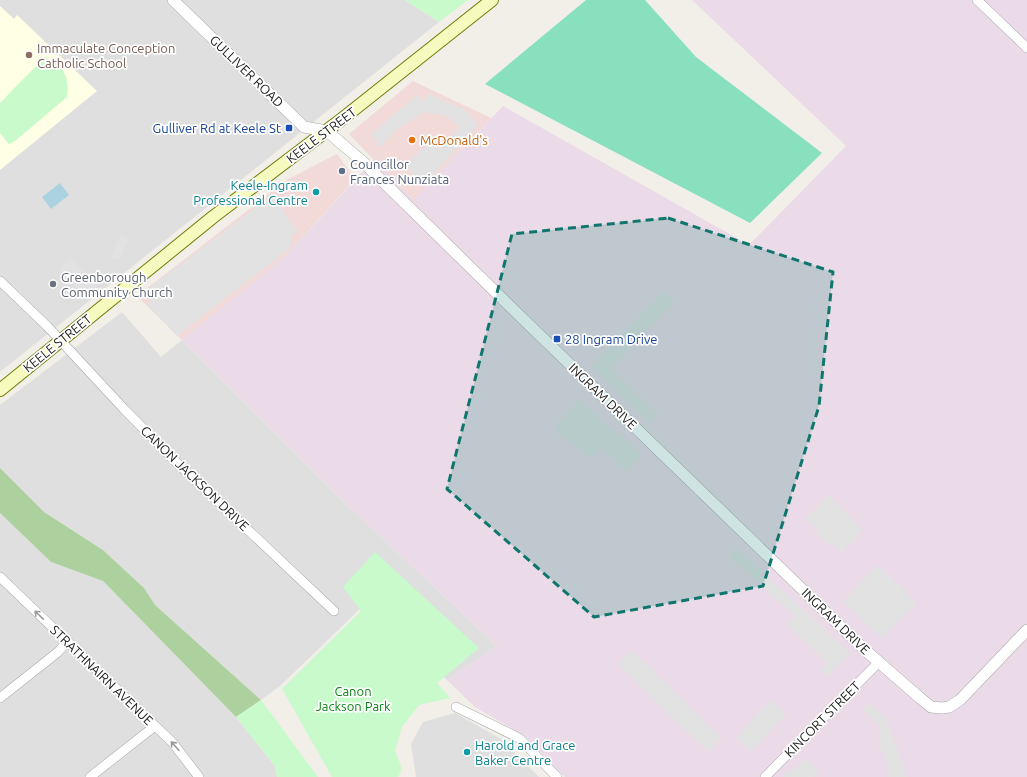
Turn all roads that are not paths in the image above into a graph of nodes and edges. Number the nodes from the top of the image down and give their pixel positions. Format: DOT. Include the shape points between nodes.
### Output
graph roads {
  1 [pos="173,0"];
  2 [pos="492,0"];
  3 [pos="977,0"];
  4 [pos="1027,48"];
  5 [pos="326,131"];
  6 [pos="0,281"];
  7 [pos="61,341"];
  8 [pos="0,390"];
  9 [pos="0,577"];
  10 [pos="334,611"];
  11 [pos="1027,630"];
  12 [pos="67,642"];
  13 [pos="879,662"];
  14 [pos="0,698"];
  15 [pos="456,707"];
  16 [pos="155,726"];
  17 [pos="90,777"];
  18 [pos="199,777"];
  19 [pos="557,777"];
  20 [pos="765,777"];
  1 -- 5 [label="street, GULLIVER ROAD" via="304,126"];
  2 -- 5 [label="main road, KEELE STREET"];
  3 -- 4 [label="street"];
  5 -- 7 [label="main road, KEELE STREET" via="213,217"];
  5 -- 13 [label="street, INGRAM DRIVE" via="363,162"];
  6 -- 7 [label="street, CANON JACKSON DRIVE"];
  7 -- 8 [label="main road, KEELE STREET"];
  7 -- 10 [label="street, CANON JACKSON DRIVE" via="176,462"];
  12 -- 9 [label="street, STRATHNAIRN AVENUE, one-way"];
  11 -- 13 [label="street, INGRAM DRIVE" via="960,700 949,707 931,707"];
  12 -- 14 [label="street"];
  12 -- 16 [label="street, STRATHNAIRN AVENUE"];
  13 -- 20 [label="street, KINCORT STREET"];
  15 -- 19 [label="street" via="519,738"];
  16 -- 17 [label="street"];
  18 -- 16 [label="street, STRATHNAIRN AVENUE, one-way" via="184,756"];
}
